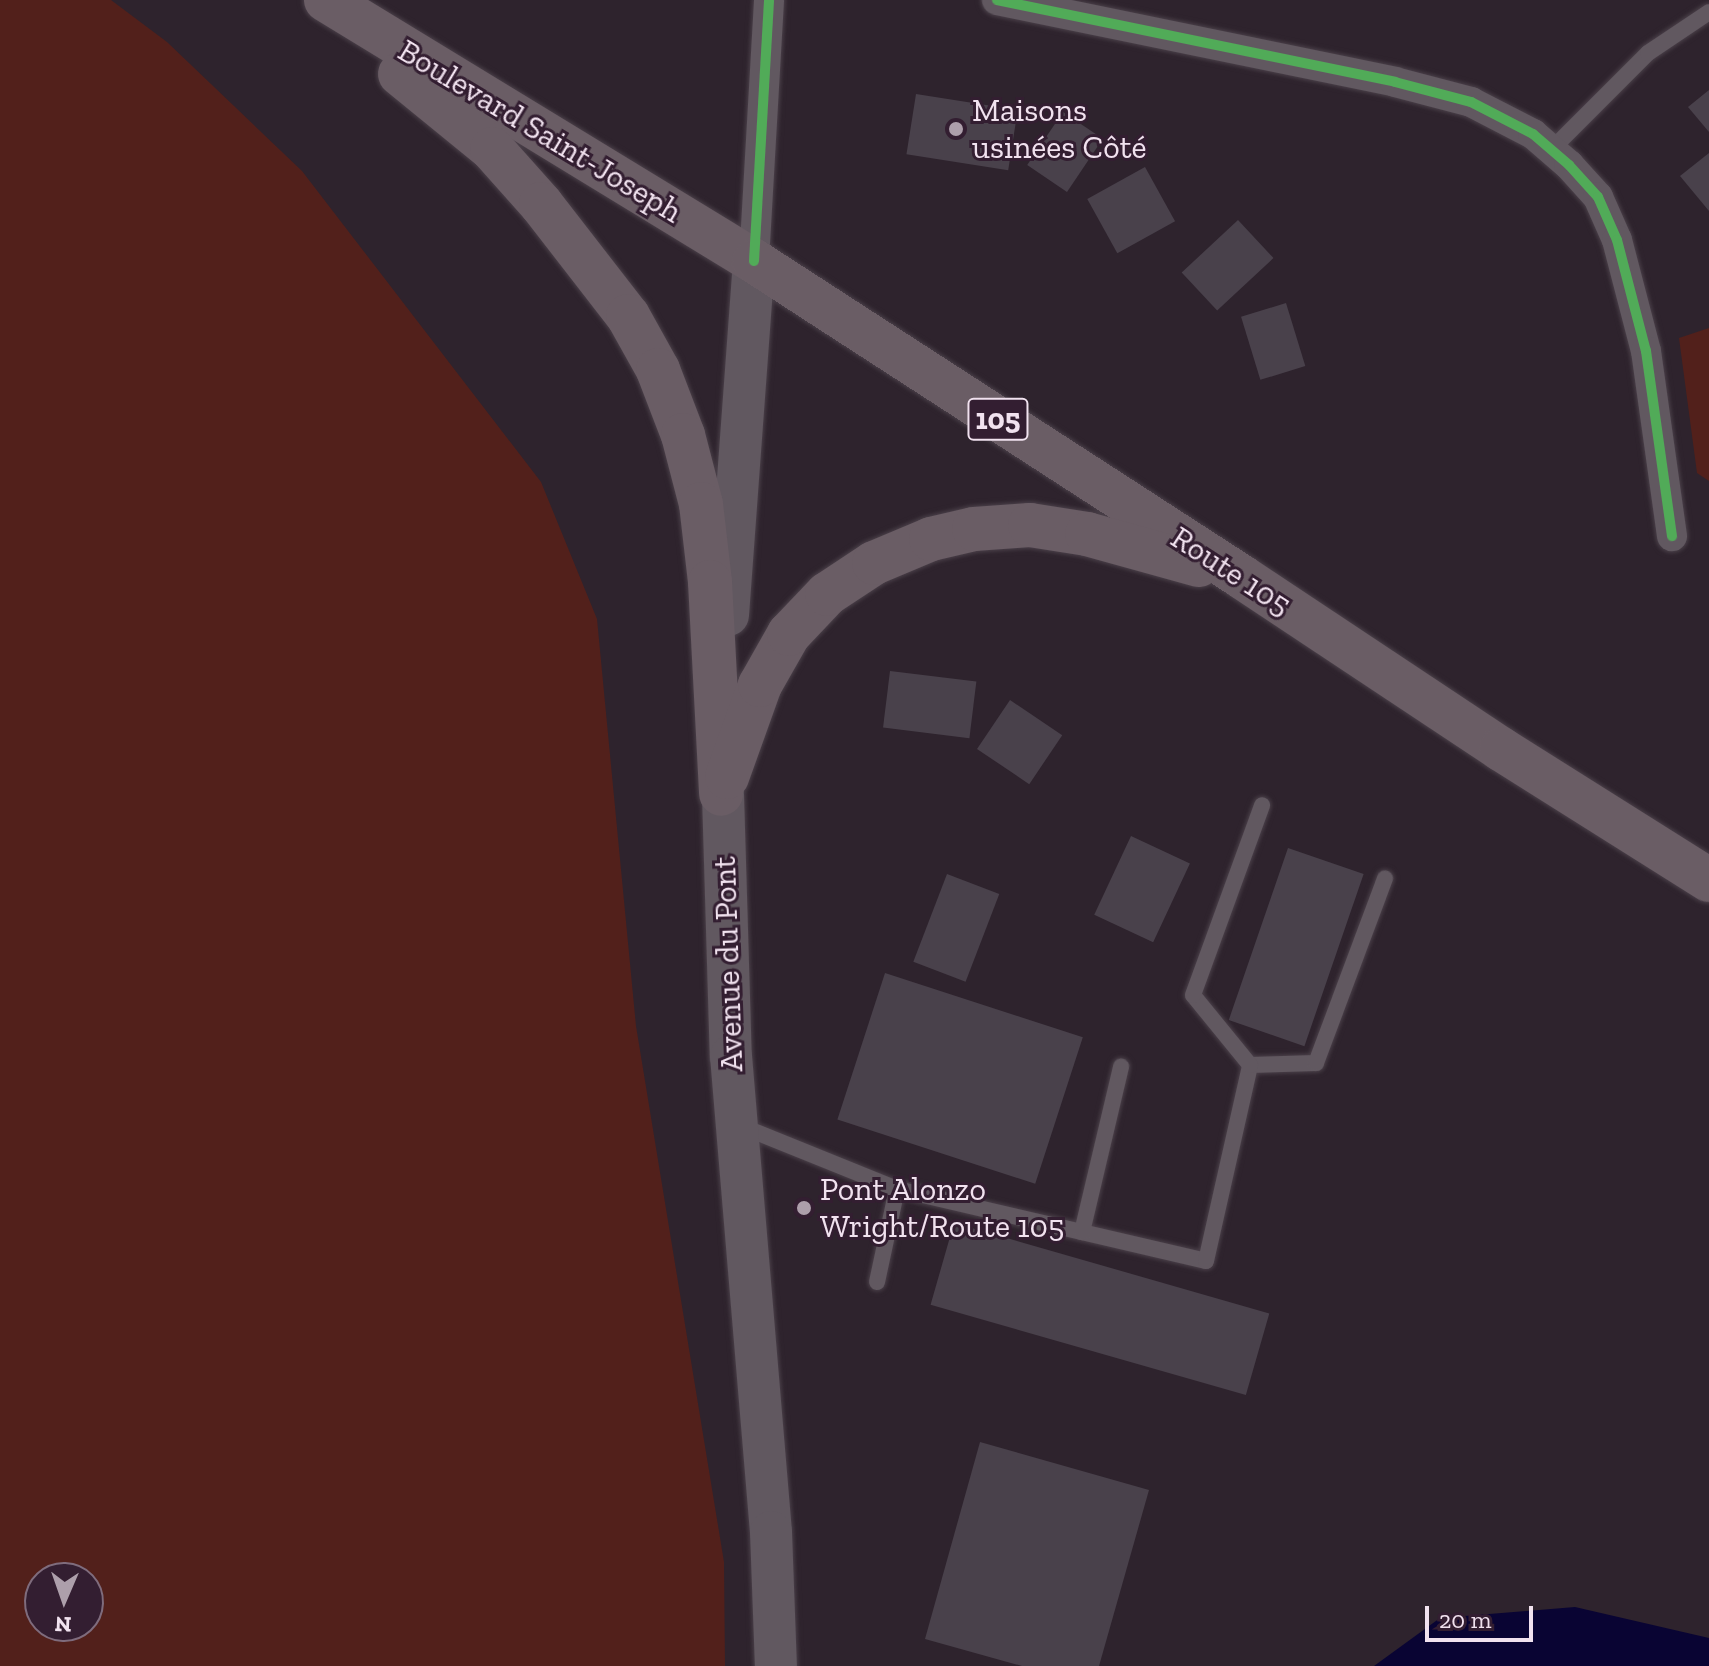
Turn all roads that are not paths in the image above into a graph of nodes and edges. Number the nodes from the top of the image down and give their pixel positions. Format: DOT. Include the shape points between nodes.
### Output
graph roads {
  1 [pos="293,0"];
  2 [pos="326,0"];
  3 [pos="769,0"];
  4 [pos="997,0"];
  5 [pos="1709,12"];
  6 [pos="1551,150"];
  7 [pos="754,261"];
  8 [pos="1672,536"];
  9 [pos="1242,577"];
  10 [pos="721,794"];
  11 [pos="1262,805"];
  12 [pos="1385,878"];
  13 [pos="1709,880"];
  14 [pos="1250,1065"];
  15 [pos="1121,1067"];
  16 [pos="736,1124"];
  17 [pos="897,1189"];
  18 [pos="1082,1232"];
  19 [pos="877,1282"];
  20 [pos="776,1666"];
  1 -- 10 [label="main road" via="427,93 492,149 584,257 628,316 658,370 701,504"];
  2 -- 7 [label="main road, Boulevard Saint-Joseph / 105"];
  3 -- 7 [label="street"];
  4 -- 6 [label="street" via="1471,102 1533,134"];
  5 -- 6 [label="lane" via="1648,53"];
  6 -- 8 [label="street" via="1598,197 1617,240 1646,351"];
  7 -- 9 [label="main road, Route 105 / 105"];
  7 -- 10 [label="main road, Avenue du Pont" via="730,557"];
  9 -- 10 [label="main road" via="1087,534 1030,525 931,539 874,563 827,594 789,634 760,685"];
  9 -- 13 [label="main road, Route 105 / 105" via="1490,743"];
  10 -- 16 [label="main road, Avenue du Pont"];
  11 -- 14 [label="lane" via="1193,995"];
  12 -- 14 [label="lane" via="1316,1063"];
  14 -- 18 [label="lane" via="1206,1261"];
  15 -- 18 [label="lane"];
  16 -- 17 [label="lane"];
  16 -- 20 [label="main road, Avenue du Pont" via="771,1532"];
  17 -- 18 [label="lane"];
  17 -- 19 [label="lane"];
}
